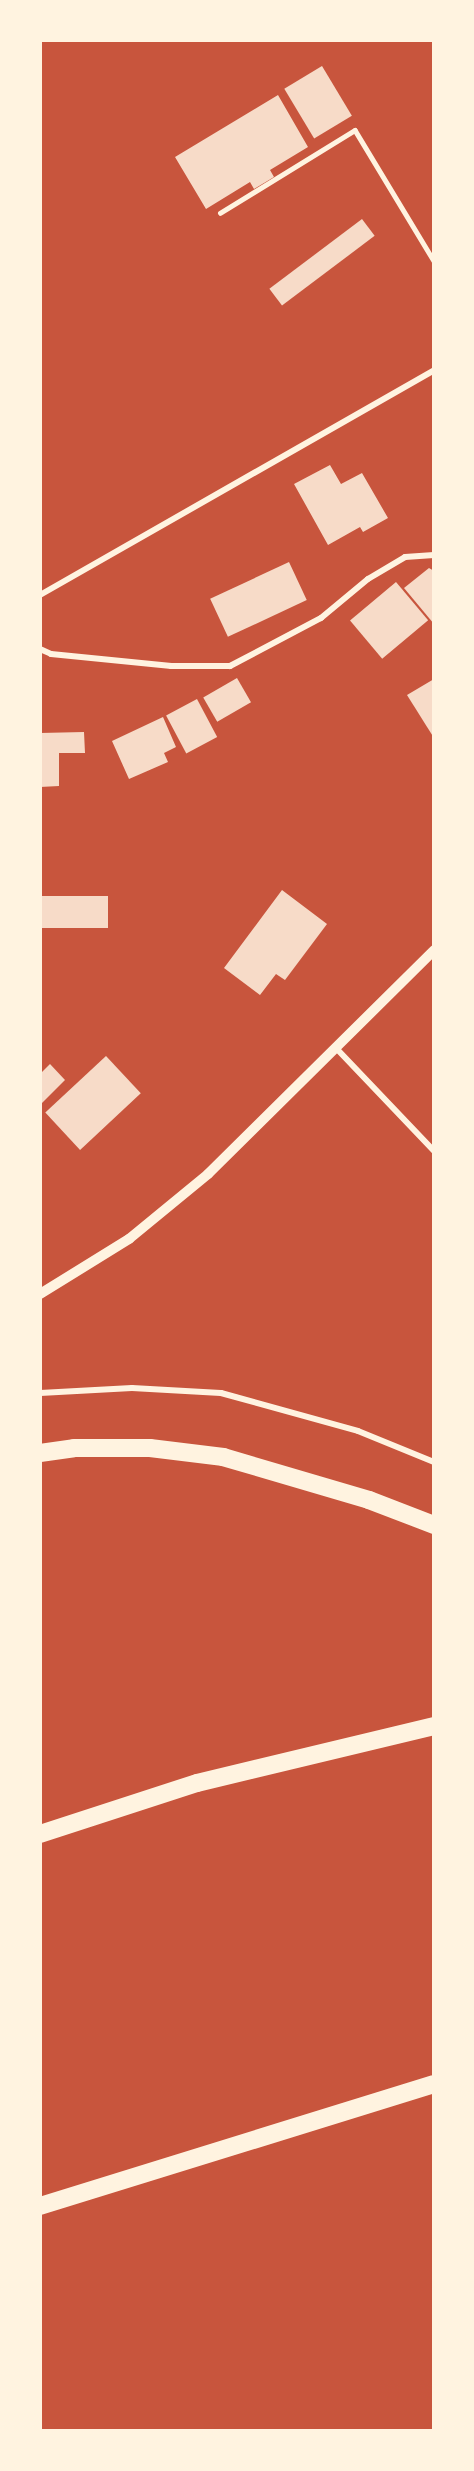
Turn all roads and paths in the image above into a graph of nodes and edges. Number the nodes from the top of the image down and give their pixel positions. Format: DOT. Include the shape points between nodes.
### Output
graph roads {
  1 [pos="220,213"];
  2 [pos="434,261"];
  3 [pos="434,370"];
  4 [pos="434,555"];
  5 [pos="40,595"];
  6 [pos="40,649"];
  7 [pos="434,950"];
  8 [pos="335,1046"];
  9 [pos="434,1151"];
  10 [pos="40,1294"];
  11 [pos="40,1393"];
  12 [pos="40,1453"];
  13 [pos="434,1462"];
  14 [pos="434,1525"];
  15 [pos="434,1726"];
  16 [pos="40,1834"];
  17 [pos="434,2084"];
  18 [pos="40,2206"];
  1 -- 2 [label="lane" via="355,130"];
  3 -- 5 [label="street"];
  4 -- 6 [label="street" via="405,557 368,579 321,618 230,666 171,666 51,654"];
  7 -- 8 [label="street"];
  8 -- 9 [label="street"];
  8 -- 10 [label="street" via="208,1174 129,1239"];
  11 -- 13 [label="street" via="132,1388 221,1393 358,1431"];
  12 -- 14 [label="highway" via="74,1448 150,1448 223,1457 369,1500"];
  15 -- 16 [label="highway" via="197,1783"];
  17 -- 18 [label="highway"];
}
